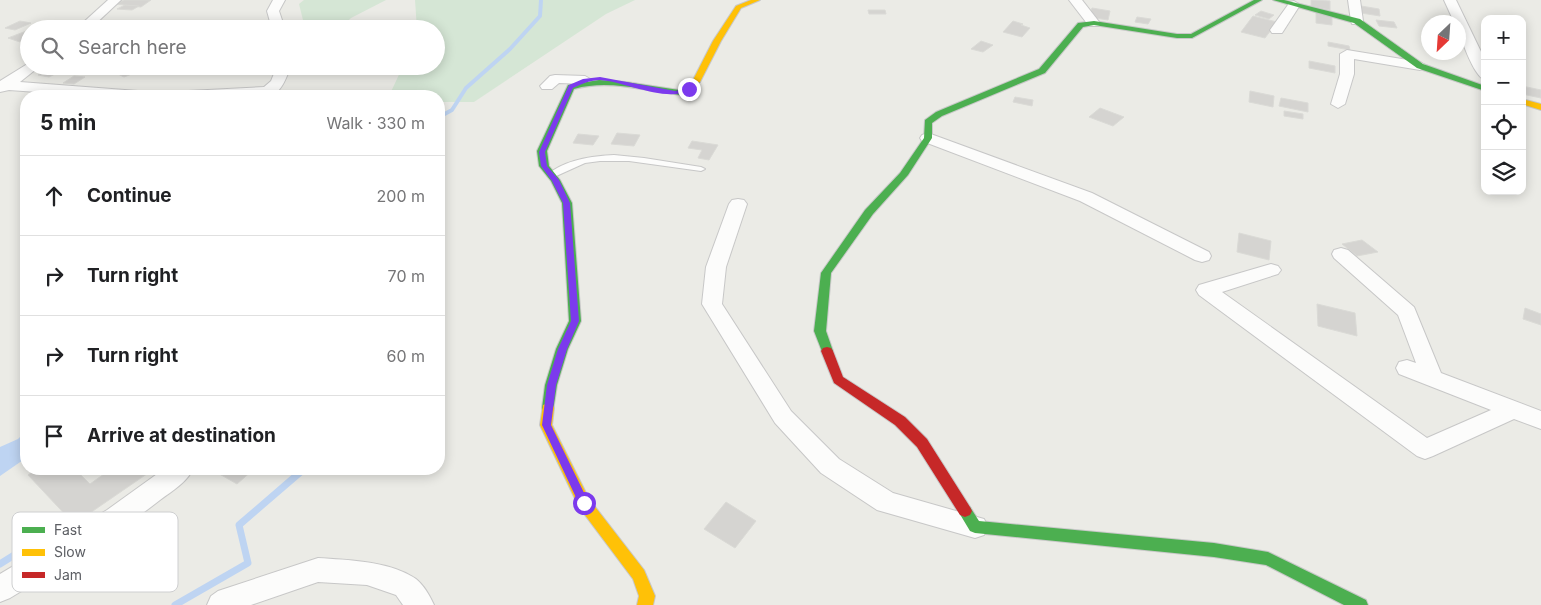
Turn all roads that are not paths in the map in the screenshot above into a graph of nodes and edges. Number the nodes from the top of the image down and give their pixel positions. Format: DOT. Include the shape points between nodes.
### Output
graph roads {
  1 [pos="115,0"];
  2 [pos="279,0"];
  3 [pos="757,0"];
  4 [pos="1075,0"];
  5 [pos="1256,0"];
  6 [pos="1276,0"];
  7 [pos="1354,0"];
  8 [pos="1450,0"];
  9 [pos="1294,5"];
  10 [pos="92,20"];
  11 [pos="276,20"];
  12 [pos="1357,21"];
  13 [pos="1094,23"];
  14 [pos="1277,30"];
  15 [pos="1420,66"];
  16 [pos="1481,67"];
  17 [pos="20,74"];
  18 [pos="279,75"];
  19 [pos="585,80"];
  20 [pos="2,86"];
  21 [pos="547,86"];
  22 [pos="1481,87"];
  23 [pos="62,90"];
  24 [pos="269,90"];
  25 [pos="1526,102"];
  26 [pos="1338,104"];
  27 [pos="1541,107"];
  28 [pos="928,138"];
  29 [pos="701,169"];
  30 [pos="551,174"];
  31 [pos="738,204"];
  32 [pos="1341,254"];
  33 [pos="1202,256"];
  34 [pos="1271,270"];
  35 [pos="1407,368"];
  36 [pos="1433,379"];
  37 [pos="1512,410"];
  38 [pos="1541,420"];
  39 [pos="174,475"];
  40 [pos="122,512"];
  41 [pos="975,528"];
  42 [pos="12,582"];
  43 [pos="0,589"];
  44 [pos="221,605"];
  45 [pos="420,605"];
  46 [pos="645,605"];
  47 [pos="1360,605"];
  1 -- 10 [label="street"];
  2 -- 11 [label="street" via="273,11"];
  3 -- 19 [label="street" via="738,7 699,78 689,89 675,93 600,79"];
  4 -- 13 [label="street"];
  5 -- 13 [label="street" via="1192,36"];
  6 -- 9 [label="street"];
  7 -- 12 [label="street"];
  8 -- 16 [label="street"];
  9 -- 12 [label="street"];
  9 -- 14 [label="street"];
  12 -- 15 [label="street"];
  13 -- 28 [label="street" via="1081,25 1042,71 939,114 928,122"];
  15 -- 22 [label="street"];
  15 -- 26 [label="street" via="1347,54 1347,74"];
  17 -- 20 [label="street"];
  18 -- 24 [label="street"];
  19 -- 21 [label="street" via="555,79"];
  19 -- 30 [label="street" via="571,87 542,152 544,166"];
  20 -- 23 [label="street"];
  25 -- 27 [label="street"];
  28 -- 33 [label="street" via="1086,197"];
  28 -- 41 [label="street" via="826,273 820,331 838,380 900,421 922,443"];
  29 -- 30 [label="lane" via="596,159"];
  30 -- 46 [label="street" via="567,203 575,321 551,385 546,425 584,503 640,575 647,596"];
  31 -- 41 [label="street" via="716,267 712,304 784,417 830,466 886,502"];
  32 -- 36 [label="street" via="1407,312"];
  34 -- 37 [label="street" via="1206,290 1425,449"];
  35 -- 36 [label="street"];
  36 -- 37 [label="street"];
  37 -- 38 [label="street"];
  39 -- 40 [label="street"];
  41 -- 47 [label="street" via="1214,550 1268,559"];
  42 -- 43 [label="street"];
  44 -- 45 [label="street" via="318,570 367,573 406,586"];
}
